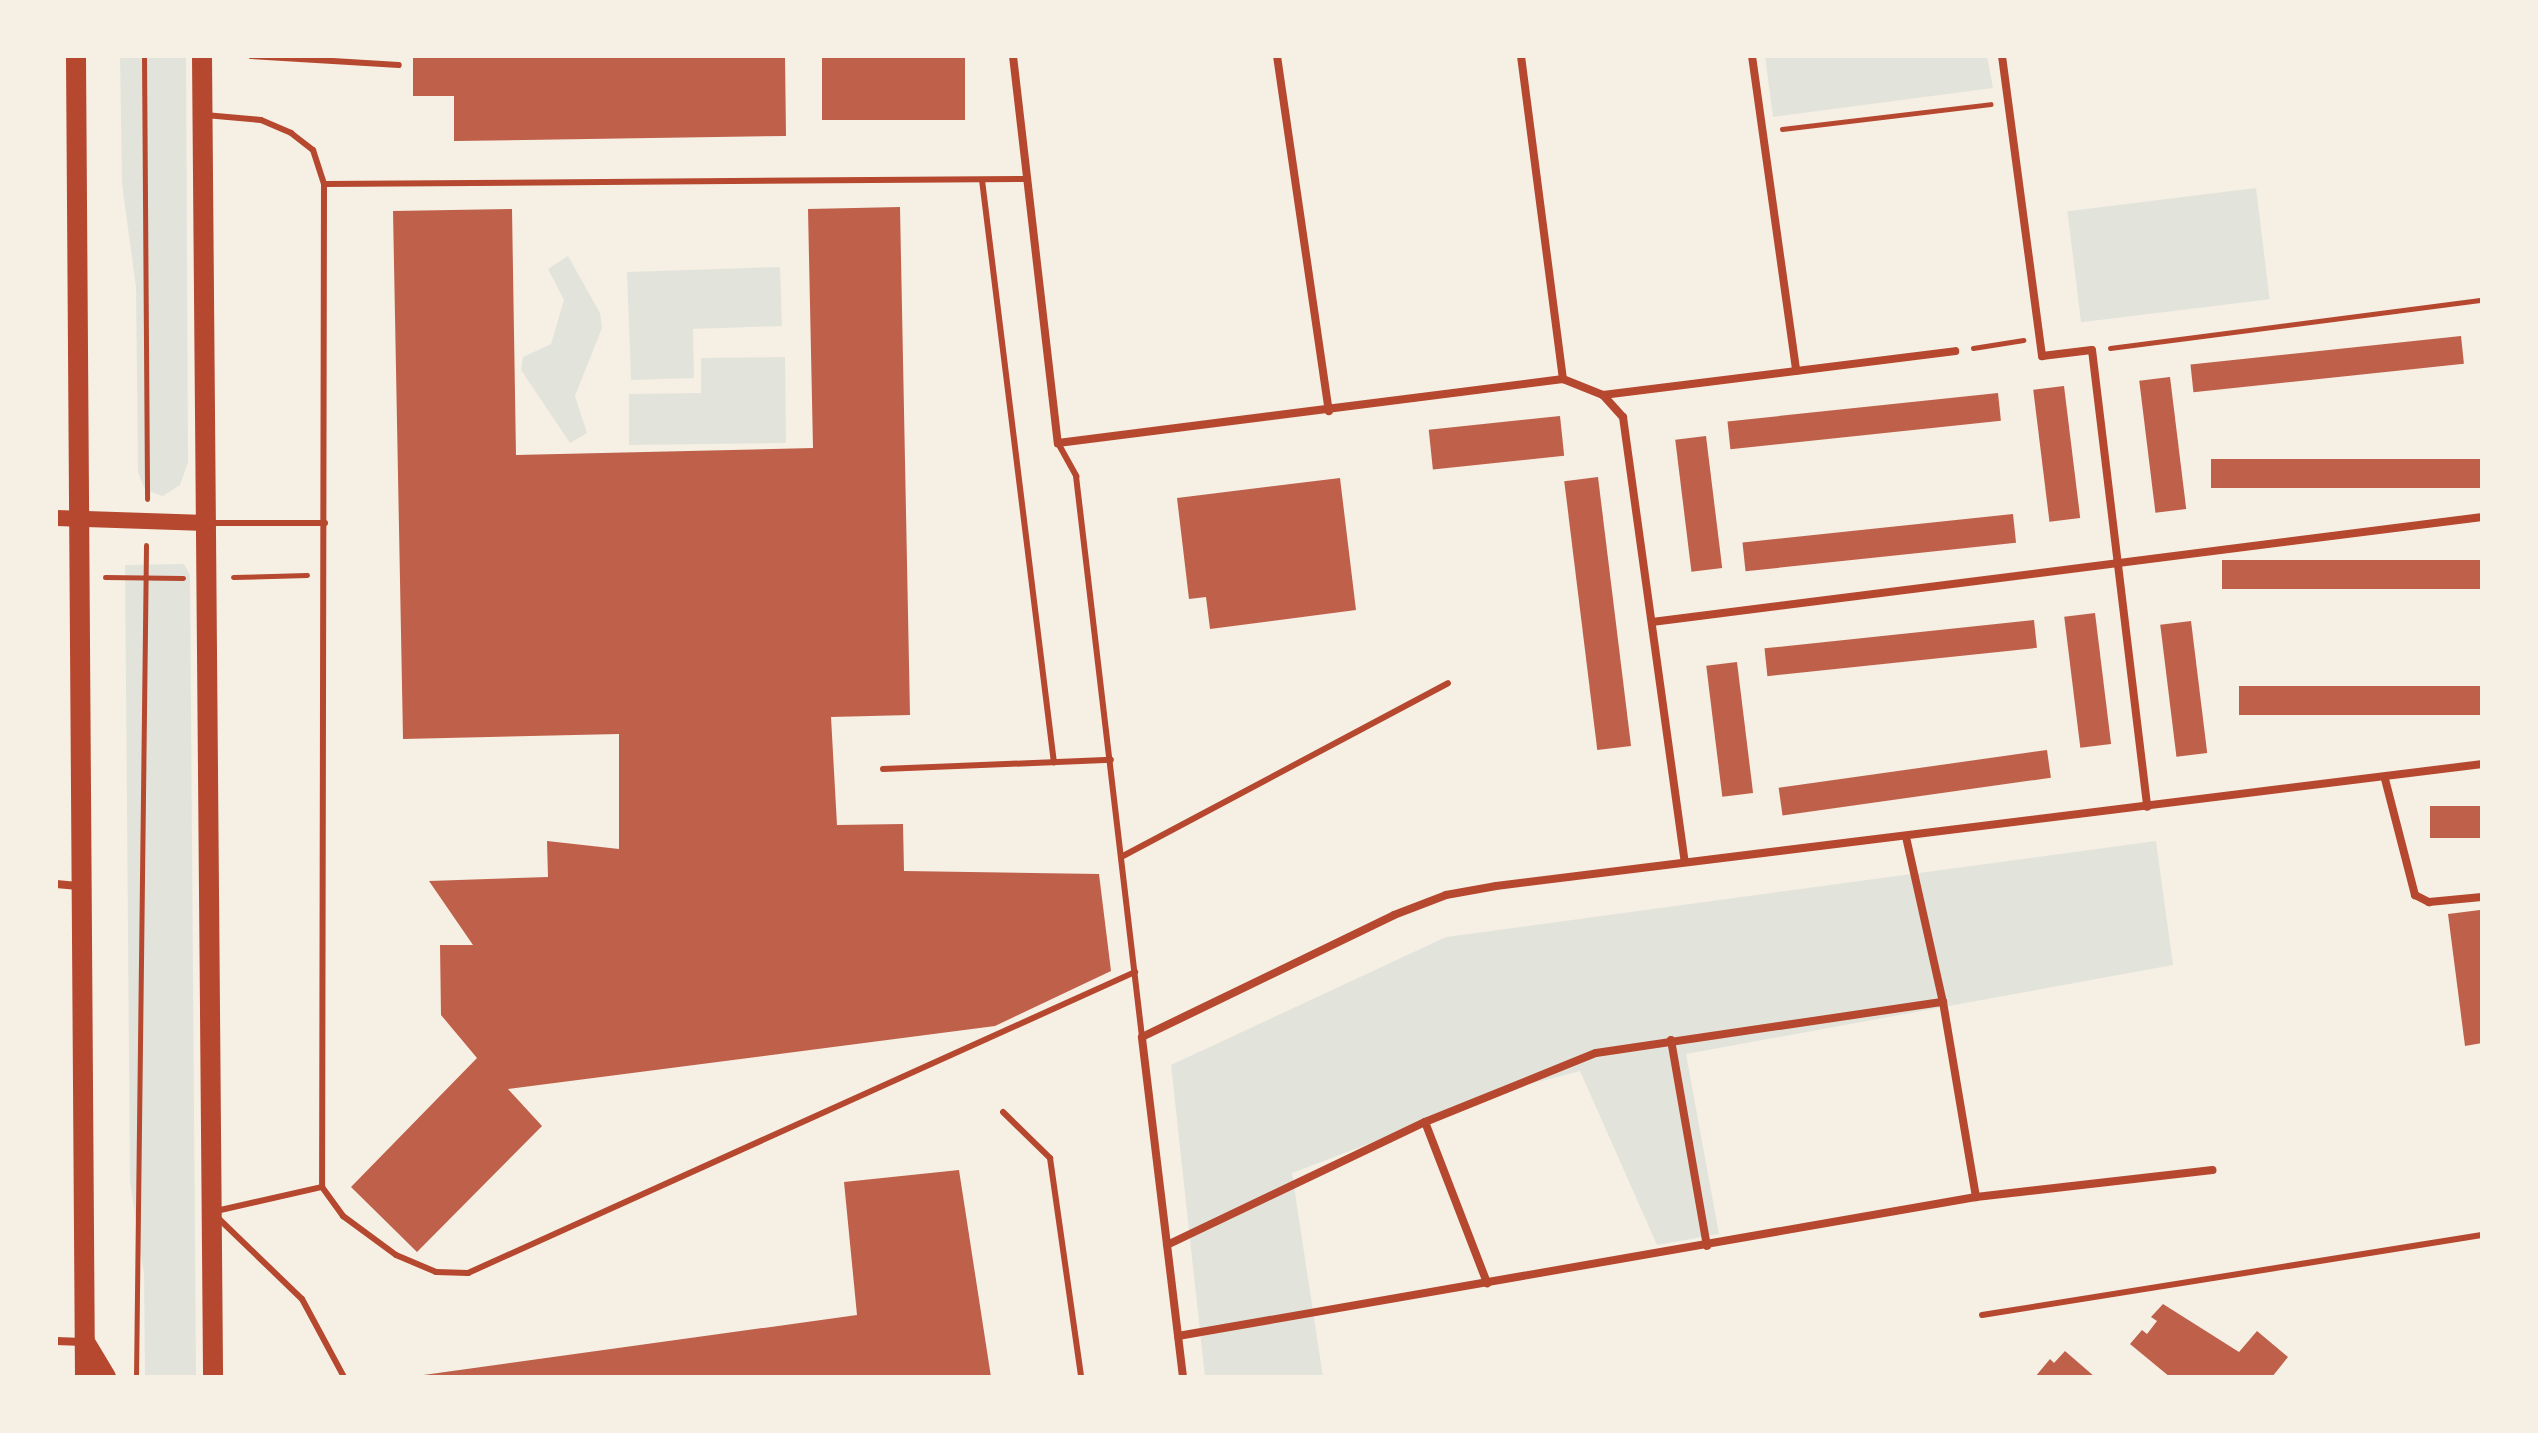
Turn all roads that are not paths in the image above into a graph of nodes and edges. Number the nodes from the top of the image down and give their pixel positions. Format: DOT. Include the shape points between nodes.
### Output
graph roads {
  1 [pos="76,56"];
  2 [pos="202,56"];
  3 [pos="251,56"];
  4 [pos="1013,56"];
  5 [pos="1277,56"];
  6 [pos="1521,56"];
  7 [pos="1752,56"];
  8 [pos="2002,56"];
  9 [pos="399,65"];
  10 [pos="203,115"];
  11 [pos="1027,179"];
  12 [pos="982,180"];
  13 [pos="324,184"];
  14 [pos="1955,351"];
  15 [pos="1796,371"];
  16 [pos="1563,379"];
  17 [pos="1603,395"];
  18 [pos="1329,411"];
  19 [pos="1058,443"];
  20 [pos="2482,517"];
  21 [pos="56,518"];
  22 [pos="80,519"];
  23 [pos="206,523"];
  24 [pos="325,523"];
  25 [pos="2117,563"];
  26 [pos="1652,622"];
  27 [pos="1448,683"];
  28 [pos="1111,760"];
  29 [pos="1054,763"];
  30 [pos="2482,764"];
  31 [pos="883,769"];
  32 [pos="2385,779"];
  33 [pos="2147,807"];
  34 [pos="1906,837"];
  35 [pos="1123,856"];
  36 [pos="1685,862"];
  37 [pos="56,884"];
  38 [pos="82,886"];
  39 [pos="2482,897"];
  40 [pos="1135,972"];
  41 [pos="1943,1002"];
  42 [pos="1142,1037"];
  43 [pos="1671,1040"];
  44 [pos="1003,1112"];
  45 [pos="1425,1122"];
  46 [pos="2212,1170"];
  47 [pos="322,1187"];
  48 [pos="1976,1197"];
  49 [pos="211,1212"];
  50 [pos="2482,1235"];
  51 [pos="1167,1245"];
  52 [pos="1707,1246"];
  53 [pos="1487,1283"];
  54 [pos="1982,1315"];
  55 [pos="1178,1336"];
  56 [pos="56,1341"];
  57 [pos="85,1342"];
  58 [pos="85,1377"];
  59 [pos="106,1377"];
  60 [pos="213,1377"];
  61 [pos="344,1377"];
  62 [pos="1081,1377"];
  63 [pos="1183,1377"];
  1 -- 22 [label="main road"];
  2 -- 10 [label="main road"];
  3 -- 9 [label="lane"];
  4 -- 11 [label="street"];
  5 -- 18 [label="street"];
  6 -- 16 [label="street"];
  7 -- 15 [label="street"];
  8 -- 25 [label="street" via="2042,356 2092,350"];
  10 -- 13 [label="lane" via="261,120 291,133 313,150"];
  10 -- 23 [label="main road"];
  11 -- 12 [label="lane"];
  11 -- 19 [label="street"];
  12 -- 13 [label="lane"];
  12 -- 29 [label="lane"];
  13 -- 24 [label="lane"];
  14 -- 15 [label="street"];
  15 -- 17 [label="street"];
  16 -- 17 [label="street"];
  16 -- 18 [label="street"];
  17 -- 26 [label="street" via="1623,417"];
  18 -- 19 [label="street"];
  19 -- 28 [label="lane" via="1076,476"];
  20 -- 25 [label="street"];
  21 -- 22 [label="main road"];
  22 -- 23 [label="main road"];
  22 -- 38 [label="main road"];
  23 -- 24 [label="lane"];
  23 -- 49 [label="main road"];
  24 -- 47 [label="lane"];
  25 -- 26 [label="street"];
  25 -- 33 [label="street"];
  26 -- 36 [label="street"];
  27 -- 35 [label="lane"];
  28 -- 29 [label="lane"];
  28 -- 35 [label="lane"];
  29 -- 31 [label="lane"];
  30 -- 32 [label="street"];
  32 -- 33 [label="street"];
  32 -- 39 [label="street" via="2415,895 2429,902"];
  33 -- 34 [label="street"];
  34 -- 36 [label="street"];
  34 -- 41 [label="street"];
  35 -- 40 [label="lane"];
  36 -- 42 [label="street" via="1469,890 1420,903"];
  37 -- 38 [label="street"];
  38 -- 57 [label="main road"];
  40 -- 42 [label="lane"];
  40 -- 47 [label="lane" via="468,1273 436,1272 396,1255 343,1216"];
  41 -- 43 [label="street"];
  41 -- 48 [label="street"];
  42 -- 51 [label="street"];
  43 -- 45 [label="street" via="1596,1053"];
  43 -- 52 [label="street"];
  44 -- 62 [label="lane" via="1050,1158"];
  45 -- 51 [label="street"];
  45 -- 53 [label="street"];
  46 -- 48 [label="street"];
  47 -- 49 [label="lane"];
  48 -- 52 [label="street"];
  49 -- 60 [label="main road"];
  49 -- 61 [label="lane" via="302,1299"];
  50 -- 54 [label="lane"];
  51 -- 55 [label="street"];
  52 -- 53 [label="street"];
  53 -- 55 [label="street"];
  55 -- 63 [label="street"];
  56 -- 57 [label="street"];
  57 -- 58 [label="main road"];
  57 -- 59 [label="main road"];
}
